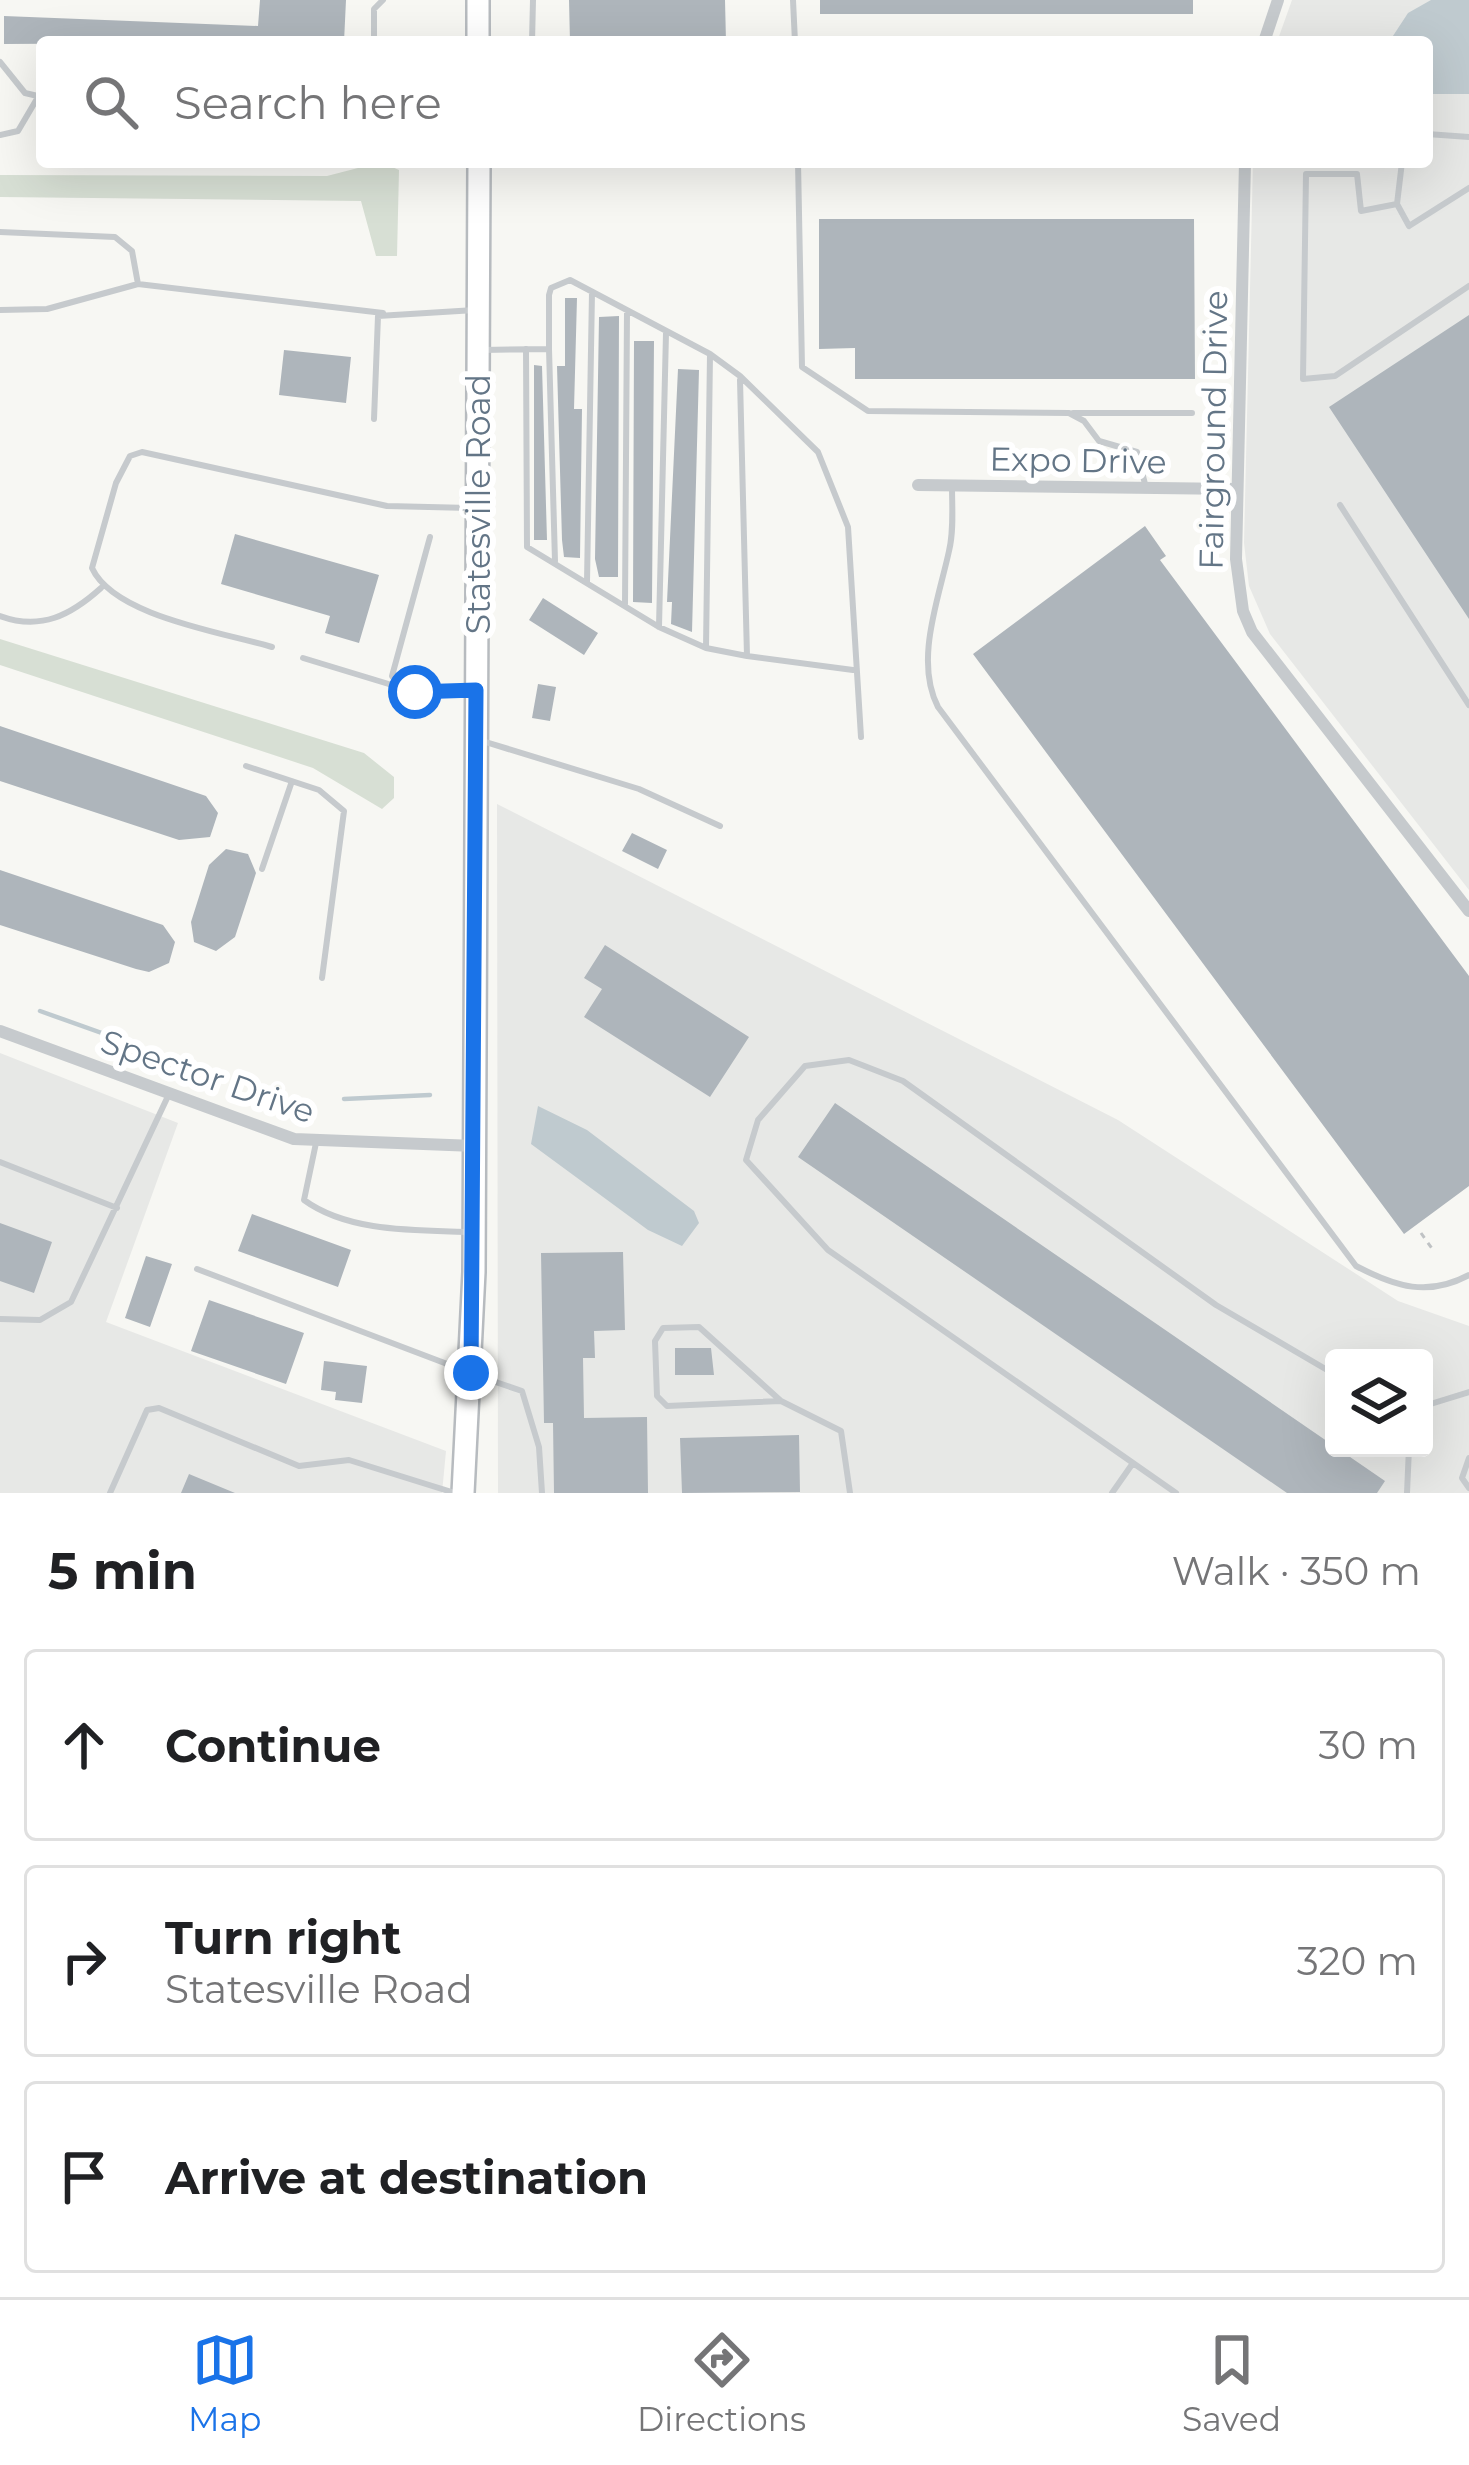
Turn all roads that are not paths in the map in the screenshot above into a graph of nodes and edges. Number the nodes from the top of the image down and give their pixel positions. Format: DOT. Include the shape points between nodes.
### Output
graph roads {
  1 [pos="383,0"];
  2 [pos="478,0"];
  3 [pos="532,0"];
  4 [pos="793,0"];
  5 [pos="1278,0"];
  6 [pos="374,36"];
  7 [pos="478,36"];
  8 [pos="532,36"];
  9 [pos="795,36"];
  10 [pos="1266,36"];
  11 [pos="0,62"];
  12 [pos="36,96"];
  13 [pos="36,103"];
  14 [pos="1433,134"];
  15 [pos="0,135"];
  16 [pos="1469,136"];
  17 [pos="478,168"];
  18 [pos="798,168"];
  19 [pos="1245,168"];
  20 [pos="1401,168"];
  21 [pos="1469,188"];
  22 [pos="1397,204"];
  23 [pos="0,232"];
  24 [pos="138,284"];
  25 [pos="1469,286"];
  26 [pos="592,292"];
  27 [pos="0,310"];
  28 [pos="479,310"];
  29 [pos="627,310"];
  30 [pos="383,313"];
  31 [pos="666,333"];
  32 [pos="526,349"];
  33 [pos="549,349"];
  34 [pos="479,350"];
  35 [pos="710,355"];
  36 [pos="740,376"];
  37 [pos="1192,412"];
  38 [pos="1069,413"];
  39 [pos="374,419"];
  40 [pos="918,485"];
  41 [pos="952,486"];
  42 [pos="1145,488"];
  43 [pos="1236,489"];
  44 [pos="1340,505"];
  45 [pos="479,508"];
  46 [pos="430,537"];
  47 [pos="555,562"];
  48 [pos="587,582"];
  49 [pos="101,588"];
  50 [pos="625,604"];
  51 [pos="0,616"];
  52 [pos="658,627"];
  53 [pos="272,647"];
  54 [pos="706,648"];
  55 [pos="747,656"];
  56 [pos="303,658"];
  57 [pos="854,670"];
  58 [pos="399,686"];
  59 [pos="476,690"];
  60 [pos="1469,705"];
  61 [pos="861,737"];
  62 [pos="476,740"];
  63 [pos="246,766"];
  64 [pos="292,781"];
  65 [pos="720,826"];
  66 [pos="262,869"];
  67 [pos="1469,910"];
  68 [pos="322,978"];
  69 [pos="0,1031"];
  70 [pos="169,1094"];
  71 [pos="316,1143"];
  72 [pos="475,1146"];
  73 [pos="0,1162"];
  74 [pos="117,1208"];
  75 [pos="475,1232"];
  76 [pos="197,1269"];
  77 [pos="1469,1275"];
  78 [pos="0,1319"];
  79 [pos="1325,1369"];
  80 [pos="471,1373"];
  81 [pos="1469,1392"];
  82 [pos="781,1401"];
  83 [pos="1433,1403"];
  84 [pos="1408,1457"];
  85 [pos="1469,1457"];
  86 [pos="1133,1463"];
  87 [pos="1469,1488"];
  88 [pos="110,1493"];
  89 [pos="459,1493"];
  90 [pos="542,1493"];
  91 [pos="850,1493"];
  92 [pos="1112,1493"];
  93 [pos="1176,1493"];
  94 [pos="1407,1493"];
  1 -- 6 [label="lane" via="374,9"];
  2 -- 7 [label="main road"];
  3 -- 8 [label="lane"];
  4 -- 9 [label="lane"];
  5 -- 10 [label="street"];
  11 -- 12 [label="lane"];
  13 -- 15 [label="lane" via="17,131"];
  14 -- 16 [label="lane"];
  17 -- 28 [label="main road, Statesville Road"];
  18 -- 38 [label="lane" via="802,367 868,411"];
  19 -- 43 [label="street, Fairground Drive"];
  20 -- 22 [label="lane"];
  21 -- 22 [label="lane" via="1409,226"];
  22 -- 25 [label="lane" via="1361,211 1357,174 1306,174 1303,379 1335,376"];
  23 -- 24 [label="lane" via="115,237 132,251"];
  24 -- 27 [label="lane" via="46,309"];
  24 -- 30 [label="lane"];
  26 -- 29 [label="lane"];
  26 -- 33 [label="lane" via="570,280 551,288"];
  26 -- 48 [label="lane"];
  28 -- 30 [label="lane"];
  28 -- 34 [label="main road, Statesville Road"];
  29 -- 31 [label="lane"];
  29 -- 50 [label="lane"];
  30 -- 39 [label="lane" via="374,326"];
  31 -- 35 [label="lane"];
  31 -- 52 [label="lane"];
  32 -- 33 [label="lane"];
  32 -- 34 [label="lane"];
  32 -- 47 [label="lane" via="527,547"];
  33 -- 47 [label="lane"];
  34 -- 45 [label="main road, Statesville Road"];
  35 -- 36 [label="lane"];
  35 -- 54 [label="lane"];
  36 -- 55 [label="lane"];
  36 -- 57 [label="lane" via="818,452 848,526"];
  37 -- 38 [label="lane"];
  38 -- 42 [label="lane" via="1099,441 1137,452"];
  40 -- 41 [label="street, Expo Drive"];
  41 -- 42 [label="street, Expo Drive"];
  41 -- 77 [label="lane" via="951,548 933,604 930,692 938,706 1356,1266 1393,1286 1439,1290"];
  42 -- 43 [label="street, Expo Drive"];
  43 -- 67 [label="street, Fairground Drive" via="1238,584 1252,632"];
  44 -- 60 [label="lane"];
  45 -- 49 [label="lane" via="387,506 142,452 123,464 116,483 92,568"];
  45 -- 59 [label="main road, Statesville Road"];
  46 -- 58 [label="lane" via="392,676"];
  47 -- 48 [label="lane"];
  48 -- 50 [label="lane"];
  49 -- 51 [label="lane" via="59,619"];
  49 -- 53 [label="lane" via="123,602"];
  50 -- 52 [label="lane"];
  52 -- 54 [label="lane"];
  54 -- 55 [label="lane"];
  55 -- 57 [label="lane"];
  56 -- 58 [label="lane"];
  57 -- 61 [label="lane"];
  58 -- 59 [label="lane"];
  59 -- 62 [label="main road, Statesville Road"];
  62 -- 65 [label="lane" via="639,789"];
  62 -- 72 [label="main road, Statesville Road"];
  63 -- 64 [label="lane"];
  64 -- 66 [label="lane"];
  64 -- 68 [label="lane" via="334,798 344,811"];
  69 -- 70 [label="street, Spector Drive"];
  70 -- 71 [label="street, Spector Drive"];
  70 -- 74 [label="lane"];
  71 -- 72 [label="street, Spector Drive"];
  71 -- 75 [label="lane" via="304,1200 316,1209 387,1228"];
  72 -- 75 [label="main road, Statesville Road"];
  73 -- 74 [label="lane"];
  74 -- 78 [label="lane" via="71,1302 40,1320"];
  75 -- 80 [label="main road, Statesville Road"];
  76 -- 80 [label="lane"];
  79 -- 86 [label="lane" via="1216,1305 903,1081 849,1060 805,1066 758,1120 746,1160 756,1175 828,1250"];
  80 -- 89 [label="main road, Statesville Road"];
  80 -- 90 [label="lane" via="523,1391"];
  81 -- 83 [label="lane"];
  82 -- 82 [label="lane" via="667,1406 657,1396 655,1341 663,1328 699,1327"];
  82 -- 91 [label="lane" via="841,1431"];
  84 -- 94 [label="lane"];
  85 -- 87 [label="lane" via="1462,1478"];
  86 -- 92 [label="lane"];
  86 -- 93 [label="lane"];
  88 -- 89 [label="lane" via="147,1410 159,1408 298,1466 349,1460"];
}
